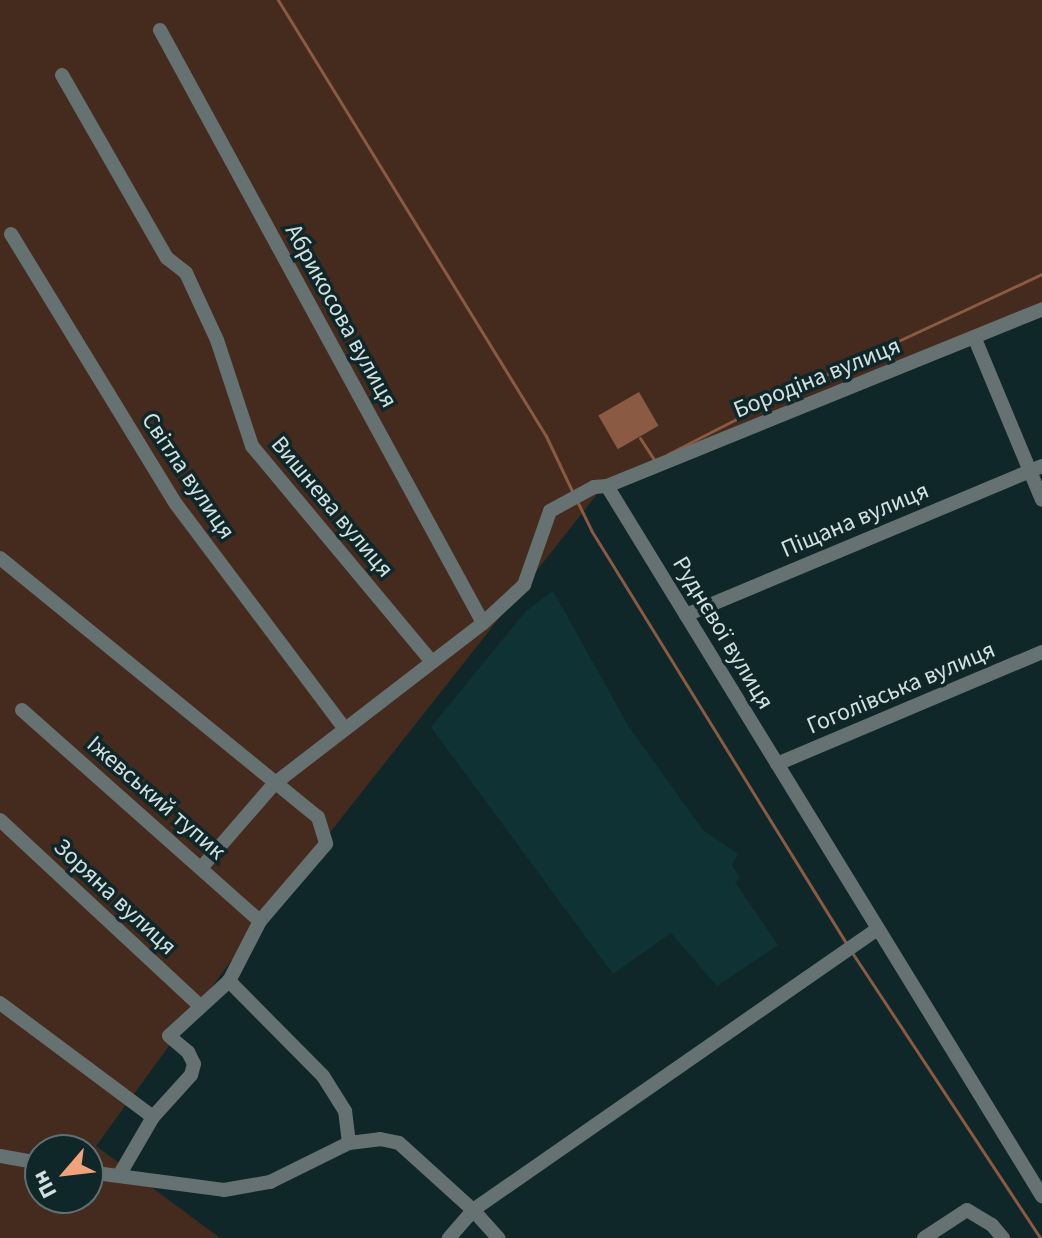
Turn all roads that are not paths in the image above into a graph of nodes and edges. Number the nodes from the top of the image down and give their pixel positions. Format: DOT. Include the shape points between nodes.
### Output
graph roads {
  1 [pos="160,30"];
  2 [pos="62,75"];
  3 [pos="11,234"];
  4 [pos="1042,309"];
  5 [pos="975,339"];
  6 [pos="1036,469"];
  7 [pos="600,486"];
  8 [pos="1042,500"];
  9 [pos="0,558"];
  10 [pos="686,615"];
  11 [pos="483,623"];
  12 [pos="1042,652"];
  13 [pos="432,662"];
  14 [pos="22,710"];
  15 [pos="345,729"];
  16 [pos="777,764"];
  17 [pos="274,784"];
  18 [pos="0,820"];
  19 [pos="202,867"];
  20 [pos="260,921"];
  21 [pos="878,929"];
  22 [pos="229,981"];
  23 [pos="0,1003"];
  24 [pos="200,1006"];
  25 [pos="153,1117"];
  26 [pos="349,1143"];
  27 [pos="0,1156"];
  28 [pos="24,1160"];
  29 [pos="104,1173"];
  30 [pos="120,1174"];
  31 [pos="1037,1176"];
  32 [pos="1042,1196"];
  33 [pos="473,1210"];
  34 [pos="449,1238"];
  35 [pos="498,1238"];
  36 [pos="924,1238"];
  37 [pos="1003,1238"];
  1 -- 11 [label="street, Абрикосова вулиця"];
  2 -- 13 [label="street, Вишнева вулиця" via="167,258 186,273 217,340 252,446"];
  3 -- 15 [label="street, Світла вулиця" via="176,504"];
  4 -- 5 [label="street, Бородіна вулиця"];
  5 -- 6 [label="street"];
  5 -- 7 [label="street, Бородіна вулиця"];
  6 -- 8 [label="street"];
  6 -- 10 [label="street, Піщана вулиця"];
  7 -- 10 [label="street, Руднєвої вулиця"];
  7 -- 11 [label="street" via="550,511 524,585"];
  9 -- 17 [label="street"];
  10 -- 16 [label="street, Руднєвої вулиця"];
  11 -- 13 [label="street"];
  12 -- 16 [label="street, Гоголівська вулиця"];
  13 -- 15 [label="street"];
  14 -- 19 [label="street, Іжевський тупик"];
  15 -- 17 [label="street"];
  16 -- 21 [label="street, Руднєвої вулиця"];
  17 -- 19 [label="street"];
  17 -- 20 [label="street" via="318,817 326,844"];
  18 -- 24 [label="street, Зоряна вулиця"];
  19 -- 20 [label="street, Іжевський тупик"];
  20 -- 22 [label="street"];
  21 -- 31 [label="street, Руднєвої вулиця"];
  21 -- 33 [label="street"];
  22 -- 24 [label="street"];
  22 -- 26 [label="street" via="323,1076 345,1111"];
  23 -- 25 [label="street"];
  24 -- 25 [label="street" via="169,1036 188,1052 194,1064 191,1075"];
  25 -- 30 [label="street"];
  26 -- 30 [label="street" via="270,1182 224,1190"];
  26 -- 33 [label="street" via="399,1143"];
  27 -- 28 [label="street"];
  29 -- 30 [label="street"];
  31 -- 32 [label="street, Руднєвої вулиця"];
  33 -- 34 [label="street"];
  33 -- 35 [label="street"];
  36 -- 37 [label="street" via="967,1210"];
}
